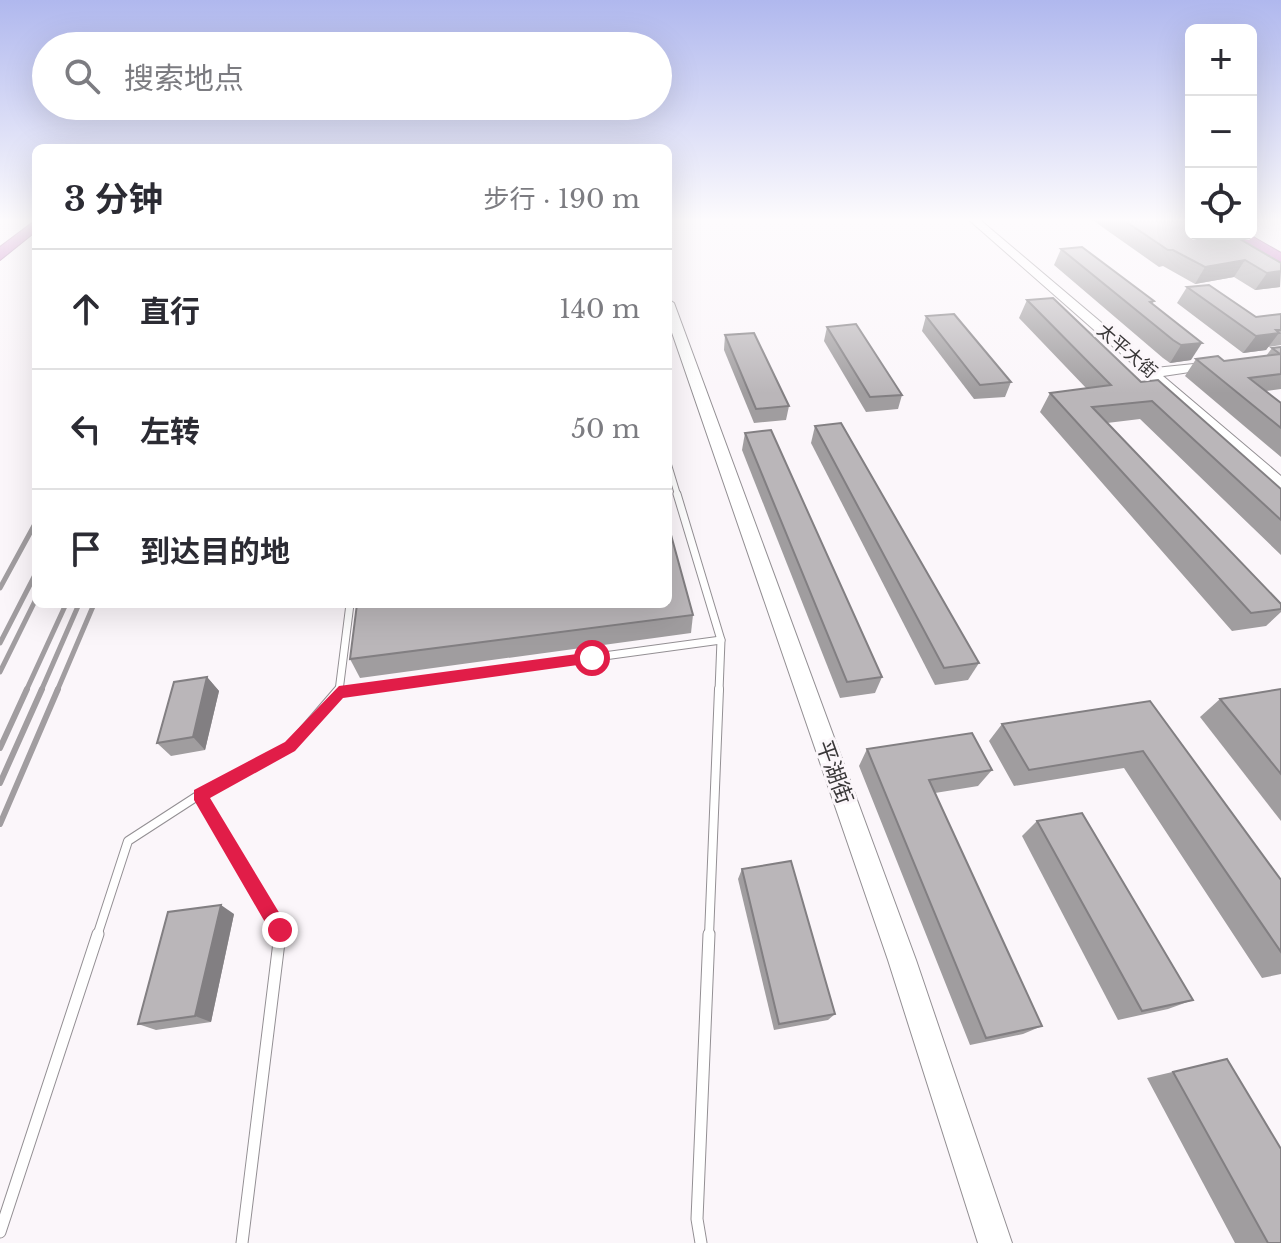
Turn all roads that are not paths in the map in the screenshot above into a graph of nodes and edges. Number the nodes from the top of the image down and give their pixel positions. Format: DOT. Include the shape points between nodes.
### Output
graph roads {
  1 [pos="1041,277"];
  2 [pos="672,314"];
  3 [pos="1238,361"];
  4 [pos="1153,373"];
  5 [pos="672,476"];
  6 [pos="1281,485"];
  7 [pos="350,608"];
  8 [pos="721,640"];
  9 [pos="339,692"];
  10 [pos="199,795"];
  11 [pos="0,1232"];
  12 [pos="242,1243"];
  13 [pos="701,1243"];
  14 [pos="995,1243"];
  1 -- 4 [label="street, 太平大街"];
  2 -- 14 [label="street, 平湖街" via="896,945"];
  3 -- 4 [label="street"];
  4 -- 6 [label="street, 太平大街"];
  5 -- 8 [label="lane"];
  7 -- 9 [label="lane"];
  8 -- 9 [label="lane"];
  8 -- 13 [label="lane" via="697,1219"];
  9 -- 10 [label="lane" via="290,746"];
  10 -- 11 [label="lane" via="128,841"];
  10 -- 12 [label="lane" via="280,930"];
}
